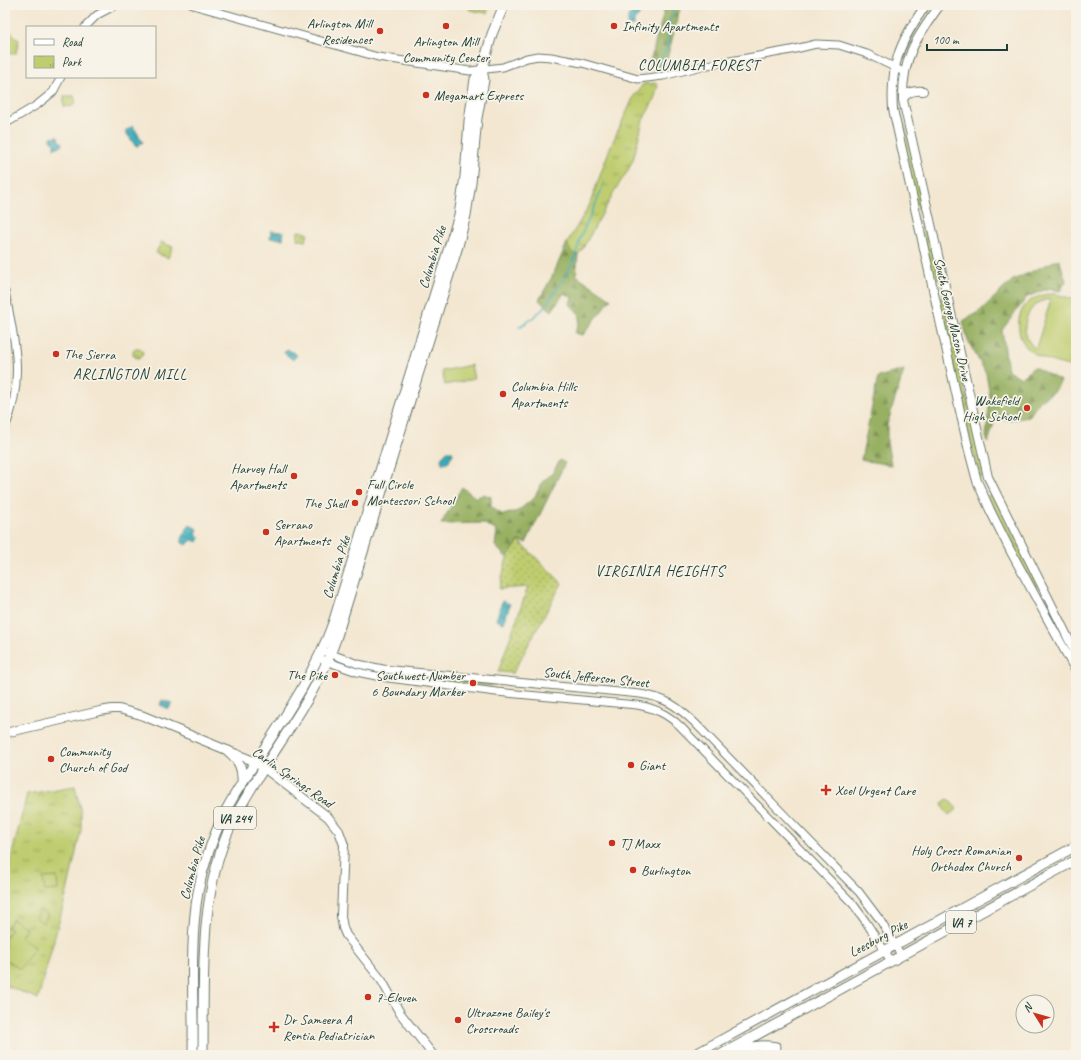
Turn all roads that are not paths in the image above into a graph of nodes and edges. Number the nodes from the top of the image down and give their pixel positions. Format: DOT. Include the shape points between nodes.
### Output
graph roads {
  1 [pos="116,5"];
  2 [pos="193,5"];
  3 [pos="504,5"];
  4 [pos="926,5"];
  5 [pos="940,5"];
  6 [pos="86,26"];
  7 [pos="894,67"];
  8 [pos="482,70"];
  9 [pos="905,73"];
  10 [pos="60,78"];
  11 [pos="923,91"];
  12 [pos="903,99"];
  13 [pos="5,124"];
  14 [pos="5,292"];
  15 [pos="5,428"];
  16 [pos="1076,654"];
  17 [pos="325,656"];
  18 [pos="1076,671"];
  19 [pos="5,733"];
  20 [pos="228,751"];
  21 [pos="255,762"];
  22 [pos="264,768"];
  23 [pos="242,783"];
  24 [pos="1076,846"];
  25 [pos="1076,860"];
  26 [pos="895,945"];
  27 [pos="883,950"];
  28 [pos="901,955"];
  29 [pos="891,961"];
  30 [pos="776,1047"];
  31 [pos="193,1054"];
  32 [pos="203,1055"];
  33 [pos="433,1055"];
  34 [pos="694,1055"];
  35 [pos="720,1055"];
  36 [pos="723,1055"];
  1 -- 6 [label="street" via="96,15"];
  2 -- 8 [label="street" via="378,57 470,71"];
  3 -- 8 [label="main road, Columbia Pike" via="492,34"];
  4 -- 7 [label="main road, South George Mason Drive" via="905,37"];
  5 -- 9 [label="main road, South George Mason Drive" via="917,39"];
  7 -- 8 [label="street" via="867,54 839,45 816,44 638,79 582,63 538,56 503,67"];
  7 -- 9 [label="street"];
  7 -- 18 [label="main road, South George Mason Drive" via="894,120 977,481 1010,550"];
  8 -- 17 [label="main road, Columbia Pike" via="475,79 459,215"];
  9 -- 12 [label="main road, South George Mason Drive"];
  10 -- 13 [label="street" via="52,92 37,105"];
  11 -- 12 [label="main road" via="911,92"];
  12 -- 16 [label="main road, South George Mason Drive" via="988,477"];
  14 -- 15 [label="street" via="17,359 14,394"];
  17 -- 21 [label="main road, Columbia Pike / VA 244"];
  17 -- 22 [label="main road, Columbia Pike / VA 244" via="303,707"];
  17 -- 26 [label="street, South Jefferson Street" via="383,669 640,694 669,702 695,723 858,892 880,920"];
  17 -- 27 [label="street, South Jefferson Street" via="357,672 381,677 458,688 637,705 663,713 680,726 853,904"];
  19 -- 20 [label="main road, Carlin Springs Road" via="119,709 141,715"];
  20 -- 21 [label="main road, Carlin Springs Road"];
  20 -- 23 [label="main road" via="240,764"];
  21 -- 22 [label="main road, Carlin Springs Road"];
  21 -- 23 [label="main road, Columbia Pike / VA 244"];
  22 -- 32 [label="main road, Columbia Pike / VA 244" via="232,824 219,855 213,879 205,938"];
  22 -- 33 [label="main road, Carlin Springs Road" via="328,817 339,831 345,852 341,902 343,928 382,981 400,1013"];
  23 -- 31 [label="main road, Columbia Pike / VA 244" via="216,831 198,892 194,936"];
  24 -- 26 [label="main road, Leesburg Pike / VA 7"];
  25 -- 28 [label="main road, Leesburg Pike / VA 7"];
  26 -- 27 [label="main road, Leesburg Pike / VA 7"];
  26 -- 28 [label="street, South Jefferson Street"];
  27 -- 29 [label="street, South Jefferson Street"];
  27 -- 34 [label="main road, Leesburg Pike / VA 7"];
  28 -- 29 [label="main road, Leesburg Pike / VA 7"];
  29 -- 35 [label="main road, Leesburg Pike / VA 7"];
  30 -- 36 [label="main road" via="757,1045"];
}
